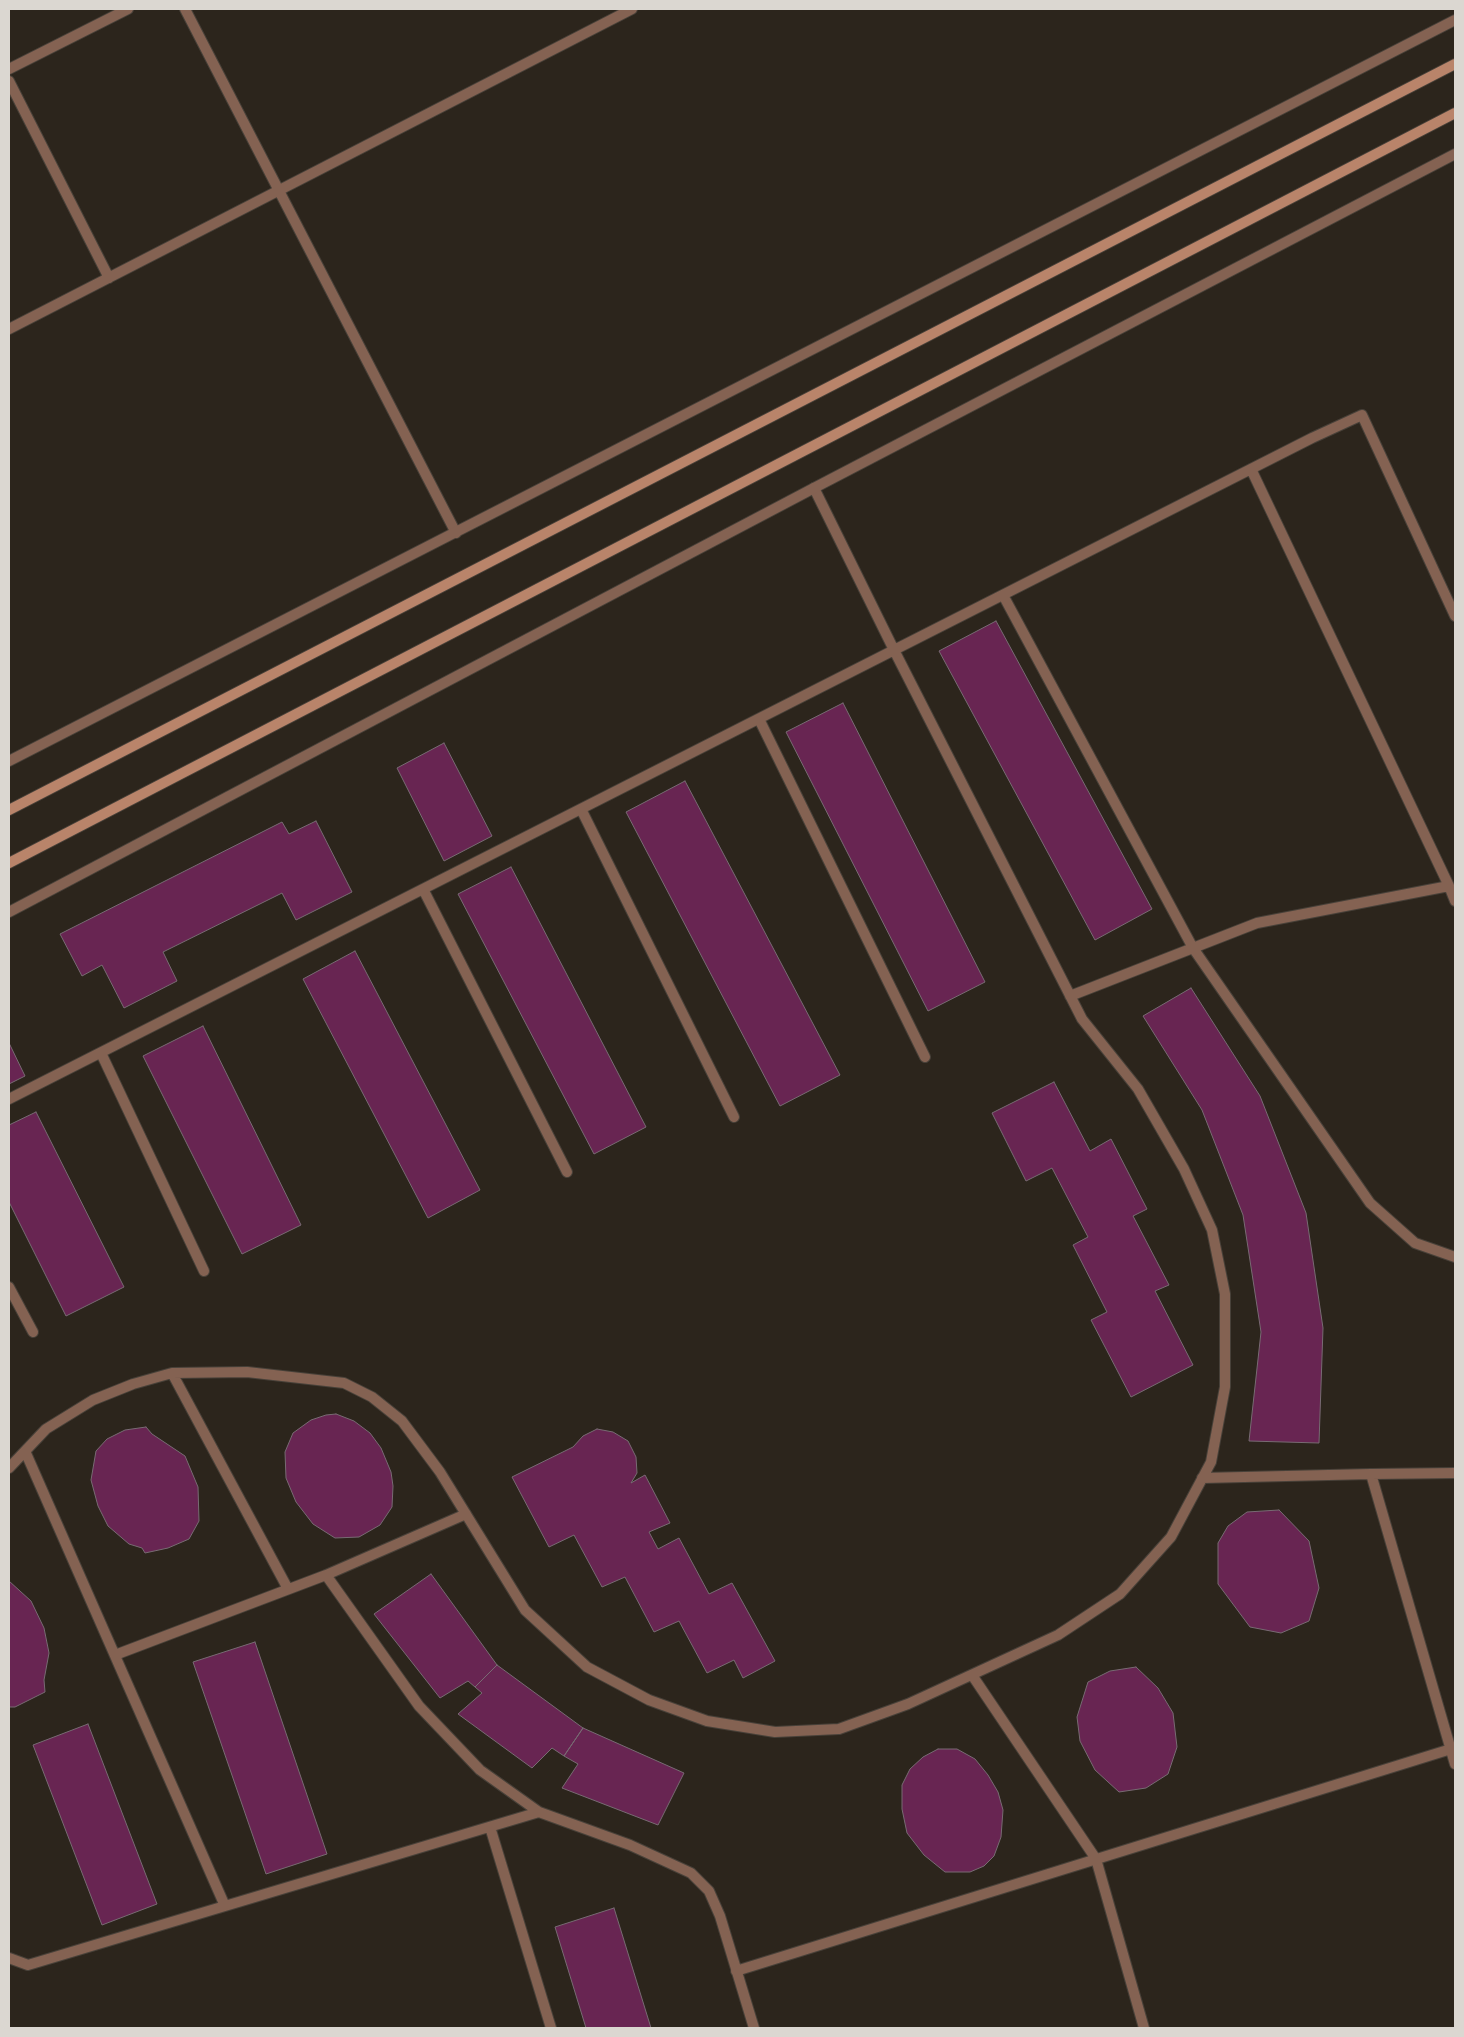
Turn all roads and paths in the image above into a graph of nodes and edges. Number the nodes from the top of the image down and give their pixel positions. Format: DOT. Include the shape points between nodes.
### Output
graph roads {
  1 [pos="128,9"];
  2 [pos="185,9"];
  3 [pos="632,9"];
  4 [pos="1455,20"];
  5 [pos="1455,64"];
  6 [pos="9,69"];
  7 [pos="9,81"];
  8 [pos="1455,113"];
  9 [pos="1455,154"];
  10 [pos="279,191"];
  11 [pos="109,278"];
  12 [pos="9,329"];
  13 [pos="1251,468"];
  14 [pos="814,488"];
  15 [pos="456,534"];
  16 [pos="1003,595"];
  17 [pos="1455,616"];
  18 [pos="894,650"];
  19 [pos="759,718"];
  20 [pos="9,761"];
  21 [pos="581,809"];
  22 [pos="9,810"];
  23 [pos="9,864"];
  24 [pos="1449,886"];
  25 [pos="423,889"];
  26 [pos="1455,901"];
  27 [pos="9,912"];
  28 [pos="1193,948"];
  29 [pos="1070,996"];
  30 [pos="100,1052"];
  31 [pos="924,1057"];
  32 [pos="9,1099"];
  33 [pos="734,1117"];
  34 [pos="568,1172"];
  35 [pos="1455,1257"];
  36 [pos="204,1271"];
  37 [pos="9,1287"];
  38 [pos="32,1332"];
  39 [pos="172,1373"];
  40 [pos="25,1451"];
  41 [pos="9,1468"];
  42 [pos="1455,1473"];
  43 [pos="1371,1474"];
  44 [pos="1202,1478"];
  45 [pos="466,1514"];
  46 [pos="326,1574"];
  47 [pos="288,1589"];
  48 [pos="114,1655"];
  49 [pos="972,1675"];
  50 [pos="1451,1749"];
  51 [pos="1455,1764"];
  52 [pos="539,1812"];
  53 [pos="490,1827"];
  54 [pos="1096,1859"];
  55 [pos="225,1906"];
  56 [pos="9,1958"];
  57 [pos="736,1971"];
  58 [pos="551,2028"];
  59 [pos="754,2028"];
  60 [pos="1144,2028"];
  1 -- 6 [label="street"];
  2 -- 10 [label="street"];
  3 -- 10 [label="street"];
  4 -- 15 [label="street"];
  5 -- 22 [label="street"];
  7 -- 11 [label="street"];
  8 -- 23 [label="street"];
  9 -- 14 [label="street"];
  10 -- 11 [label="street"];
  10 -- 15 [label="street"];
  11 -- 12 [label="street"];
  13 -- 16 [label="street"];
  13 -- 17 [label="street" via="1362,415"];
  13 -- 24 [label="street"];
  14 -- 18 [label="street"];
  14 -- 27 [label="street"];
  15 -- 20 [label="street"];
  16 -- 18 [label="street"];
  16 -- 28 [label="street"];
  18 -- 19 [label="street"];
  18 -- 29 [label="street"];
  19 -- 21 [label="street"];
  19 -- 31 [label="street"];
  21 -- 25 [label="street"];
  21 -- 33 [label="street"];
  24 -- 26 [label="street"];
  24 -- 28 [label="street" via="1257,923"];
  25 -- 30 [label="street"];
  25 -- 34 [label="street"];
  28 -- 29 [label="street"];
  28 -- 35 [label="street" via="1370,1203 1415,1242"];
  29 -- 44 [label="street" via="1082,1020 1138,1089 1184,1169 1212,1230 1225,1294 1225,1387 1211,1462"];
  30 -- 32 [label="street"];
  30 -- 36 [label="street"];
  37 -- 38 [label="street"];
  39 -- 40 [label="street" via="93,1400 46,1429"];
  39 -- 45 [label="street" via="247,1372 344,1383 372,1397 402,1421"];
  39 -- 47 [label="street"];
  40 -- 41 [label="street"];
  40 -- 48 [label="street"];
  42 -- 43 [label="street"];
  43 -- 44 [label="street"];
  43 -- 50 [label="street"];
  44 -- 49 [label="street" via="1171,1537 1120,1594 1058,1635"];
  45 -- 46 [label="street"];
  45 -- 49 [label="street" via="525,1610 587,1667 649,1700 707,1721 775,1732 839,1729 908,1704"];
  46 -- 47 [label="street"];
  46 -- 52 [label="street" via="419,1706 480,1770"];
  47 -- 48 [label="street"];
  48 -- 55 [label="street"];
  49 -- 54 [label="street"];
  50 -- 51 [label="street"];
  50 -- 54 [label="street"];
  52 -- 53 [label="street"];
  52 -- 57 [label="street" via="630,1845 690,1873 709,1891"];
  53 -- 55 [label="street"];
  53 -- 58 [label="street"];
  54 -- 57 [label="street"];
  54 -- 60 [label="street"];
  55 -- 56 [label="street" via="28,1965"];
  57 -- 59 [label="street"];
}
